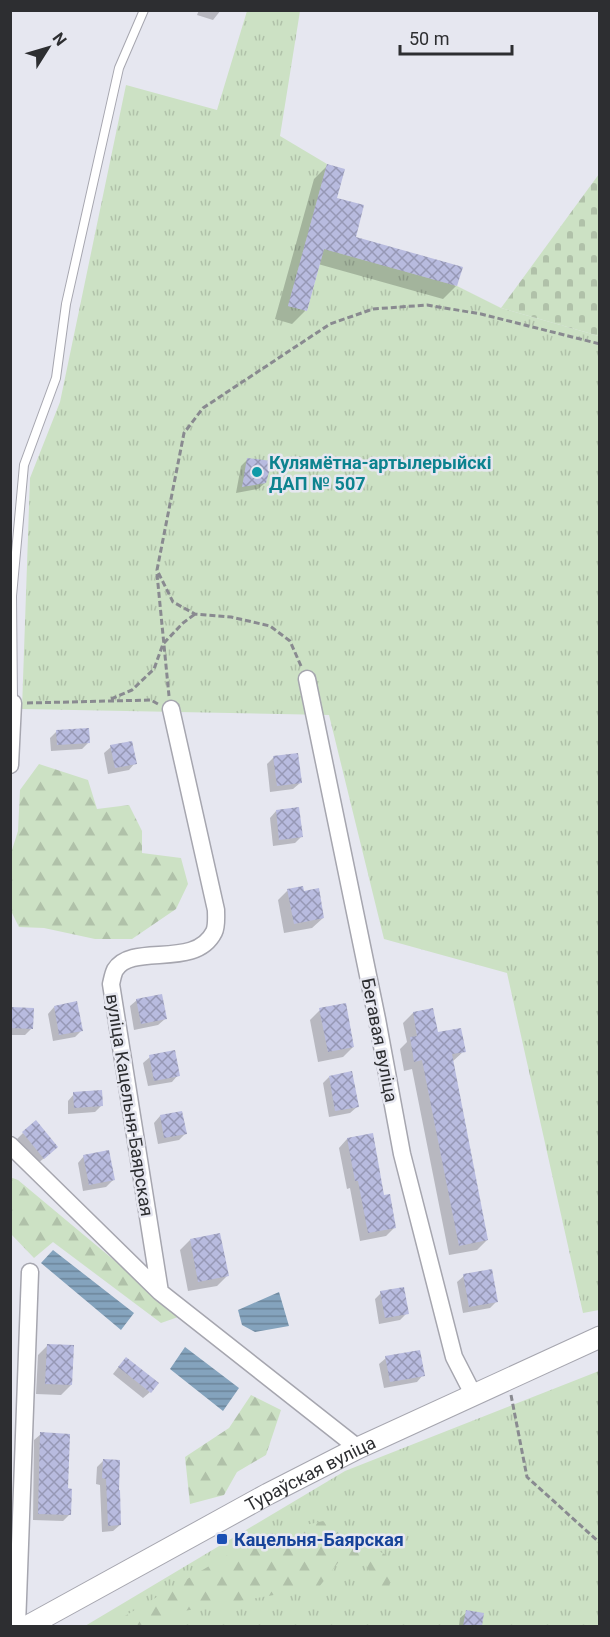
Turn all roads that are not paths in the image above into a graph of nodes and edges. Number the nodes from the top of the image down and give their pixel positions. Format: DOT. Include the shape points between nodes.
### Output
graph roads {
  1 [pos="144,10"];
  2 [pos="307,679"];
  3 [pos="14,703"];
  4 [pos="171,709"];
  5 [pos="10,765"];
  6 [pos="10,1145"];
  7 [pos="30,1272"];
  8 [pos="160,1292"];
  9 [pos="600,1337"];
  10 [pos="474,1394"];
  11 [pos="358,1448"];
  12 [pos="17,1626"];
  13 [pos="28,1626"];
  1 -- 3 [label="lane" via="119,68 66,304 56,378 24,465 12,596"];
  2 -- 10 [label="street, Бегавая вуліца" via="402,1154 454,1357"];
  3 -- 5 [label="street"];
  4 -- 8 [label="street, вуліца Кацельня-Баярская" via="216,910 215,931 192,952 127,960 115,969 111,984"];
  6 -- 8 [label="street"];
  7 -- 12 [label="street"];
  8 -- 11 [label="street"];
  9 -- 10 [label="street, Тураўская вуліца"];
  10 -- 11 [label="street, Тураўская вуліца"];
  11 -- 13 [label="street, Тураўская вуліца"];
}
